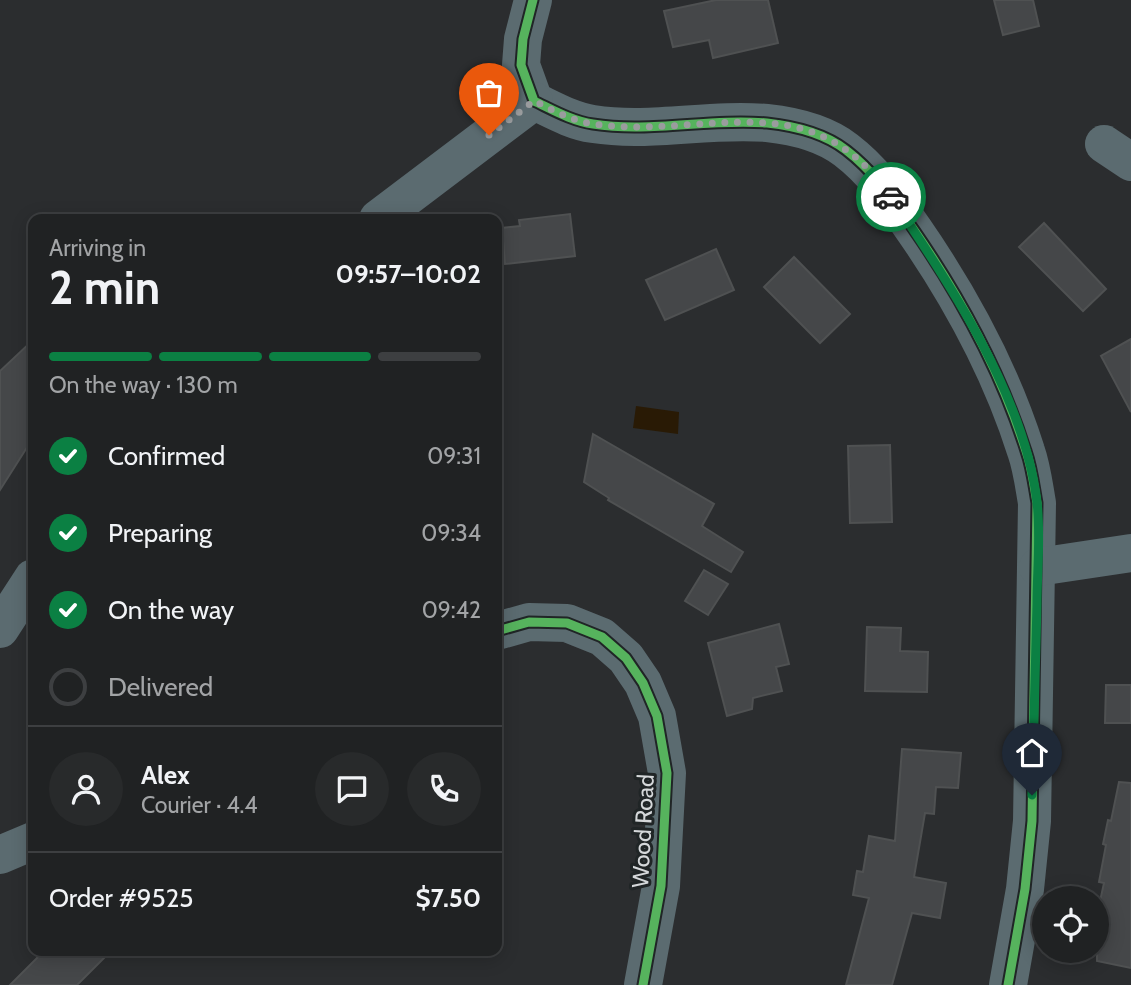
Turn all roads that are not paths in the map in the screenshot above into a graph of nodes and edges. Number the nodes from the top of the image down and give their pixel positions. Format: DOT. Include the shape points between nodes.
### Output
graph roads {
  1 [pos="533,0"];
  2 [pos="534,101"];
  3 [pos="384,214"];
  4 [pos="1131,553"];
  5 [pos="1038,567"];
  6 [pos="28,586"];
  7 [pos="0,629"];
  8 [pos="502,630"];
  9 [pos="28,843"];
  10 [pos="0,855"];
  11 [pos="643,985"];
  12 [pos="1008,985"];
  1 -- 2 [label="street" via="521,65"];
  2 -- 3 [label="street"];
  2 -- 5 [label="street" via="591,124 624,127 731,121 813,132 845,149 878,177 971,320 1005,393 1027,453 1037,503"];
  4 -- 5 [label="street"];
  5 -- 12 [label="street" via="1032,821"];
  6 -- 7 [label="street"];
  8 -- 11 [label="street, Wood Road" via="529,622 567,623 602,637 626,658 657,716 667,773 662,886"];
  9 -- 10 [label="street"];
}
